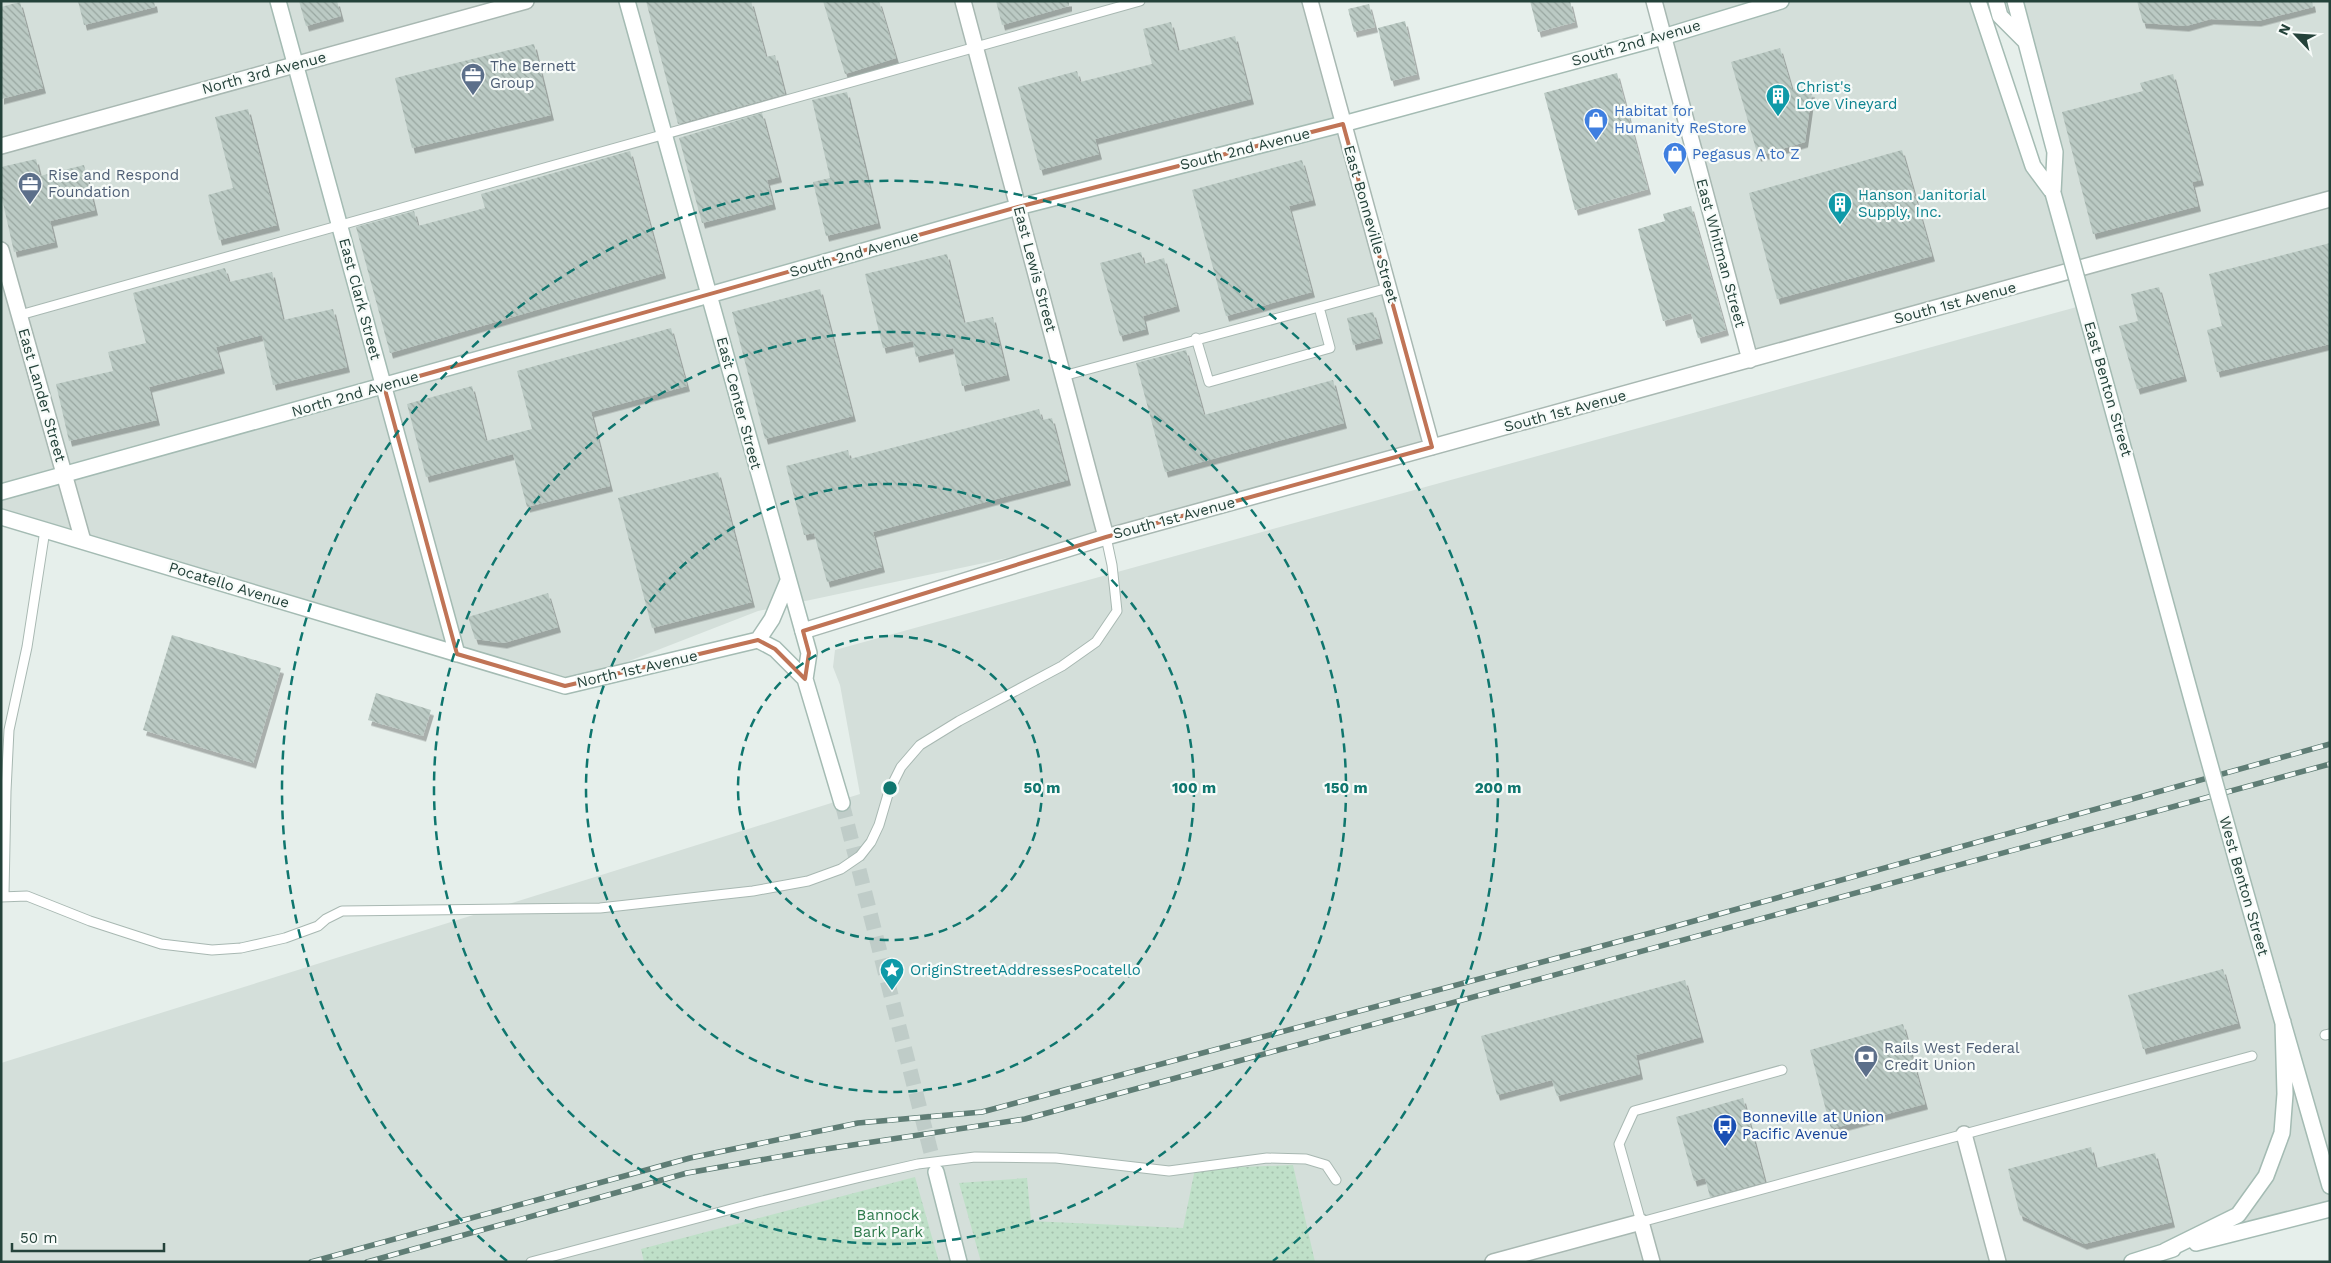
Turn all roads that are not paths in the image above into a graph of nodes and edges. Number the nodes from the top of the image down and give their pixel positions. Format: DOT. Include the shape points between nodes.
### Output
graph roads {
  1 [pos="278,1"];
  2 [pos="526,1"];
  3 [pos="627,1"];
  4 [pos="963,1"];
  5 [pos="1140,1"];
  6 [pos="1310,1"];
  7 [pos="1654,1"];
  8 [pos="1781,1"];
  9 [pos="1978,1"];
  10 [pos="1996,1"];
  11 [pos="2015,1"];
  12 [pos="1663,37"];
  13 [pos="2026,42"];
  14 [pos="976,47"];
  15 [pos="296,65"];
  16 [pos="1343,124"];
  17 [pos="664,135"];
  18 [pos="1,146"];
  19 [pos="2053,193"];
  20 [pos="2330,200"];
  21 [pos="1018,207"];
  22 [pos="340,226"];
  23 [pos="1,250"];
  24 [pos="1388,288"];
  25 [pos="709,295"];
  26 [pos="1319,307"];
  27 [pos="20,315"];
  28 [pos="1196,338"];
  29 [pos="1750,360"];
  30 [pos="1063,376"];
  31 [pos="384,386"];
  32 [pos="1432,447"];
  33 [pos="64,476"];
  34 [pos="1,492"];
  35 [pos="1,518"];
  36 [pos="45,530"];
  37 [pos="1106,537"];
  38 [pos="83,541"];
  39 [pos="788,581"];
  40 [pos="2162,586"];
  41 [pos="803,631"];
  42 [pos="758,640"];
  43 [pos="457,654"];
  44 [pos="805,679"];
  45 [pos="842,803"];
  46 [pos="3,896"];
  47 [pos="2282,1022"];
  48 [pos="2252,1056"];
  49 [pos="1782,1070"];
  50 [pos="1964,1134"];
  51 [pos="936,1172"];
  52 [pos="1336,1180"];
  53 [pos="2330,1186"];
  54 [pos="2330,1209"];
  55 [pos="1641,1222"];
  56 [pos="2165,1251"];
  57 [pos="531,1262"];
  58 [pos="959,1262"];
  59 [pos="1493,1262"];
  60 [pos="1652,1262"];
  61 [pos="1998,1262"];
  62 [pos="2132,1262"];
  1 -- 15 [label="street, East Clark Street"];
  2 -- 15 [label="street, North 3rd Avenue"];
  3 -- 17 [label="street, East Center Street"];
  4 -- 14 [label="street, East Lewis Street"];
  5 -- 14 [label="lane"];
  6 -- 16 [label="street, East Bonneville Street"];
  7 -- 12 [label="street, East Whitman Street"];
  8 -- 12 [label="street, South 2nd Avenue"];
  9 -- 19 [label="street, East Benton Street" via="2033,166"];
  10 -- 13 [label="street" via="2000,16"];
  11 -- 13 [label="street, East Benton Street"];
  12 -- 16 [label="street, South 2nd Avenue"];
  12 -- 29 [label="street, East Whitman Street"];
  13 -- 19 [label="street, East Benton Street" via="2055,152"];
  14 -- 17 [label="lane"];
  14 -- 21 [label="street, East Lewis Street"];
  15 -- 18 [label="street, North 3rd Avenue"];
  15 -- 22 [label="street, East Clark Street"];
  16 -- 21 [label="street, South 2nd Avenue"];
  16 -- 24 [label="street, East Bonneville Street"];
  17 -- 22 [label="lane"];
  17 -- 25 [label="street, East Center Street"];
  19 -- 40 [label="street, East Benton Street, bridge"];
  20 -- 29 [label="street, South 1st Avenue"];
  21 -- 25 [label="street, South 2nd Avenue"];
  21 -- 30 [label="street, East Lewis Street"];
  22 -- 27 [label="lane"];
  22 -- 31 [label="street, East Clark Street"];
  23 -- 27 [label="street, East Lander Street"];
  24 -- 26 [label="lane"];
  24 -- 32 [label="street, East Bonneville Street"];
  25 -- 31 [label="street, North 2nd Avenue"];
  25 -- 39 [label="street, East Center Street"];
  26 -- 28 [label="lane"];
  26 -- 28 [label="lane" via="1330,348 1209,382"];
  27 -- 33 [label="street, East Lander Street"];
  28 -- 30 [label="lane"];
  29 -- 32 [label="street, South 1st Avenue"];
  30 -- 37 [label="street, East Lewis Street"];
  31 -- 33 [label="street, North 2nd Avenue"];
  31 -- 43 [label="street, East Clark Street"];
  32 -- 37 [label="street, South 1st Avenue"];
  33 -- 34 [label="street, North 2nd Avenue"];
  33 -- 38 [label="street, East Lander Street"];
  35 -- 36 [label="street, Pocatello Avenue"];
  36 -- 38 [label="street, Pocatello Avenue"];
  36 -- 46 [label="lane" via="28,647 9,730"];
  37 -- 41 [label="street, South 1st Avenue"];
  37 -- 46 [label="lane" via="1117,611 1096,642 1062,666 920,745 893,783 871,842 860,856 840,869 808,881 753,891 600,908 342,911 318,926 285,938 241,948 212,950 160,944 26,896"];
  38 -- 43 [label="street, Pocatello Avenue"];
  39 -- 41 [label="street, East Center Street"];
  39 -- 42 [label="street" via="772,619"];
  40 -- 47 [label="street, West Benton Street, bridge"];
  41 -- 44 [label="street, East Center Street" via="809,653"];
  42 -- 43 [label="street, North 1st Avenue" via="565,686"];
  42 -- 44 [label="street" via="776,649"];
  44 -- 45 [label="street, East Center Street"];
  47 -- 53 [label="street, West Benton Street"];
  47 -- 56 [label="street" via="2282,1133 2266,1176 2238,1215"];
  48 -- 50 [label="lane"];
  49 -- 55 [label="lane" via="1634,1112 1619,1144"];
  50 -- 55 [label="lane"];
  50 -- 61 [label="street"];
  51 -- 58 [label="street"];
  52 -- 57 [label="lane" via="1326,1165 1306,1159 1267,1158 1169,1171 1056,1158 975,1157 918,1164 852,1179"];
  54 -- 56 [label="street"];
  55 -- 59 [label="street"];
  55 -- 60 [label="street"];
  56 -- 62 [label="street"];
}
